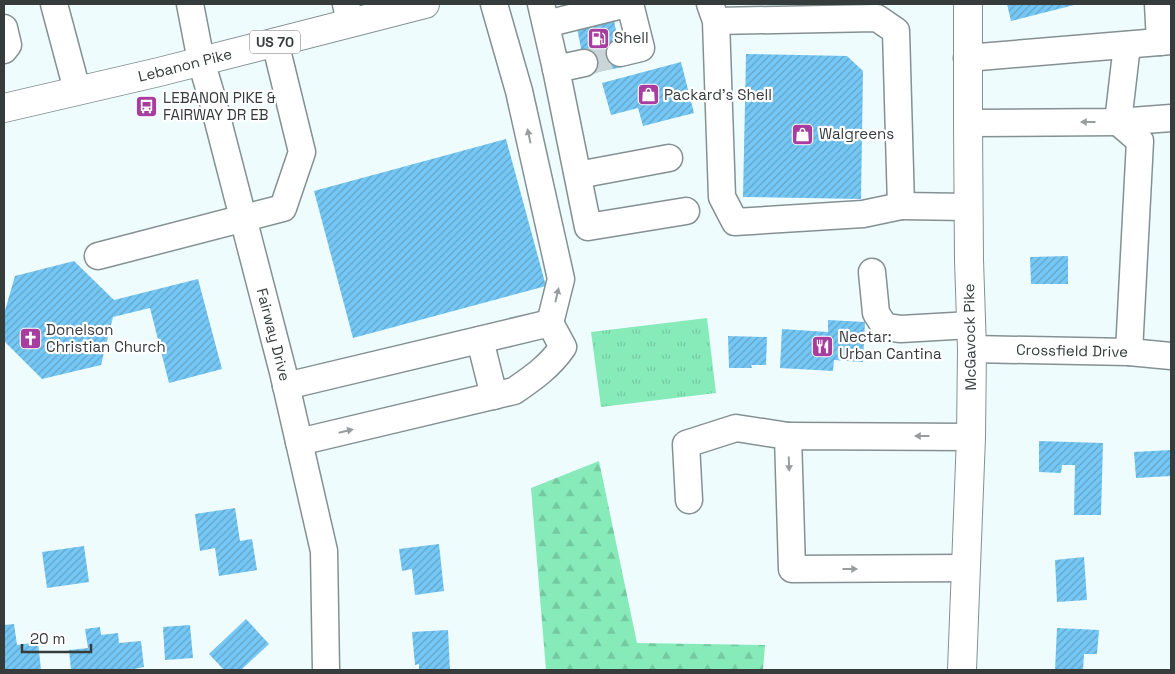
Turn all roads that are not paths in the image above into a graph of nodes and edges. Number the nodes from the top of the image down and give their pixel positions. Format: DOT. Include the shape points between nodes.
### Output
graph roads {
  1 [pos="54,4"];
  2 [pos="190,4"];
  3 [pos="420,4"];
  4 [pos="494,4"];
  5 [pos="629,4"];
  6 [pos="968,4"];
  7 [pos="1158,4"];
  8 [pos="348,13"];
  9 [pos="713,13"];
  10 [pos="543,14"];
  11 [pos="4,28"];
  12 [pos="275,42"];
  13 [pos="1166,42"];
  14 [pos="1127,45"];
  15 [pos="4,50"];
  16 [pos="620,54"];
  17 [pos="967,58"];
  18 [pos="201,61"];
  19 [pos="584,63"];
  20 [pos="556,69"];
  21 [pos="77,90"];
  22 [pos="4,108"];
  23 [pos="1171,118"];
  24 [pos="1118,122"];
  25 [pos="968,123"];
  26 [pos="669,158"];
  27 [pos="578,175"];
  28 [pos="901,206"];
  29 [pos="968,207"];
  30 [pos="686,210"];
  31 [pos="243,218"];
  32 [pos="98,256"];
  33 [pos="872,272"];
  34 [pos="550,323"];
  35 [pos="971,337"];
  36 [pos="480,340"];
  37 [pos="1129,352"];
  38 [pos="1171,356"];
  39 [pos="286,386"];
  40 [pos="494,396"];
  41 [pos="788,436"];
  42 [pos="971,437"];
  43 [pos="299,442"];
  44 [pos="689,500"];
  45 [pos="966,568"];
  46 [pos="326,670"];
  47 [pos="962,670"];
  1 -- 21 [label="street"];
  2 -- 18 [label="street, Fairway Drive"];
  3 -- 8 [label="main road, Lebanon Pike / US 70"];
  34 -- 4 [label="street, one-way" via="561,278 519,91"];
  5 -- 10 [label="street"];
  5 -- 16 [label="street" via="641,48"];
  6 -- 17 [label="main road, McGavock Pike"];
  7 -- 13 [label="street"];
  8 -- 12 [label="main road, Lebanon Pike / US 70"];
  9 -- 28 [label="street" via="877,18 896,31"];
  9 -- 28 [label="street" via="722,197 735,222 863,214"];
  10 -- 20 [label="street"];
  11 -- 15 [label="street" via="8,45"];
  12 -- 18 [label="main road, Lebanon Pike / US 70"];
  12 -- 31 [label="street" via="302,152 283,208"];
  13 -- 14 [label="street"];
  14 -- 17 [label="street"];
  14 -- 24 [label="street"];
  17 -- 25 [label="main road, McGavock Pike"];
  18 -- 21 [label="main road, Lebanon Pike / US 70"];
  18 -- 31 [label="street, Fairway Drive"];
  19 -- 20 [label="street"];
  20 -- 27 [label="street"];
  21 -- 22 [label="main road, Lebanon Pike / US 70"];
  23 -- 24 [label="street"];
  24 -- 25 [label="street, one-way"];
  24 -- 37 [label="street" via="1140,141"];
  25 -- 29 [label="main road, McGavock Pike"];
  26 -- 27 [label="street"];
  27 -- 30 [label="street" via="588,227"];
  28 -- 29 [label="street"];
  29 -- 35 [label="main road, McGavock Pike"];
  31 -- 32 [label="street"];
  31 -- 39 [label="street, Fairway Drive"];
  33 -- 35 [label="street, Crossfield Drive" via="876,313 885,327"];
  34 -- 36 [label="street"];
  34 -- 40 [label="street" via="564,347 558,355 540,373 514,391"];
  35 -- 37 [label="street, Crossfield Drive"];
  35 -- 42 [label="main road, McGavock Pike"];
  36 -- 39 [label="street"];
  36 -- 40 [label="street"];
  37 -- 38 [label="street, Crossfield Drive"];
  39 -- 43 [label="street, Fairway Drive"];
  43 -- 40 [label="street, one-way"];
  42 -- 41 [label="street, one-way"];
  41 -- 44 [label="street" via="736,428 686,444"];
  41 -- 45 [label="street, one-way" via="792,569"];
  42 -- 45 [label="main road, McGavock Pike"];
  43 -- 46 [label="street, Fairway Drive" via="324,551"];
  45 -- 47 [label="main road, McGavock Pike"];
}
